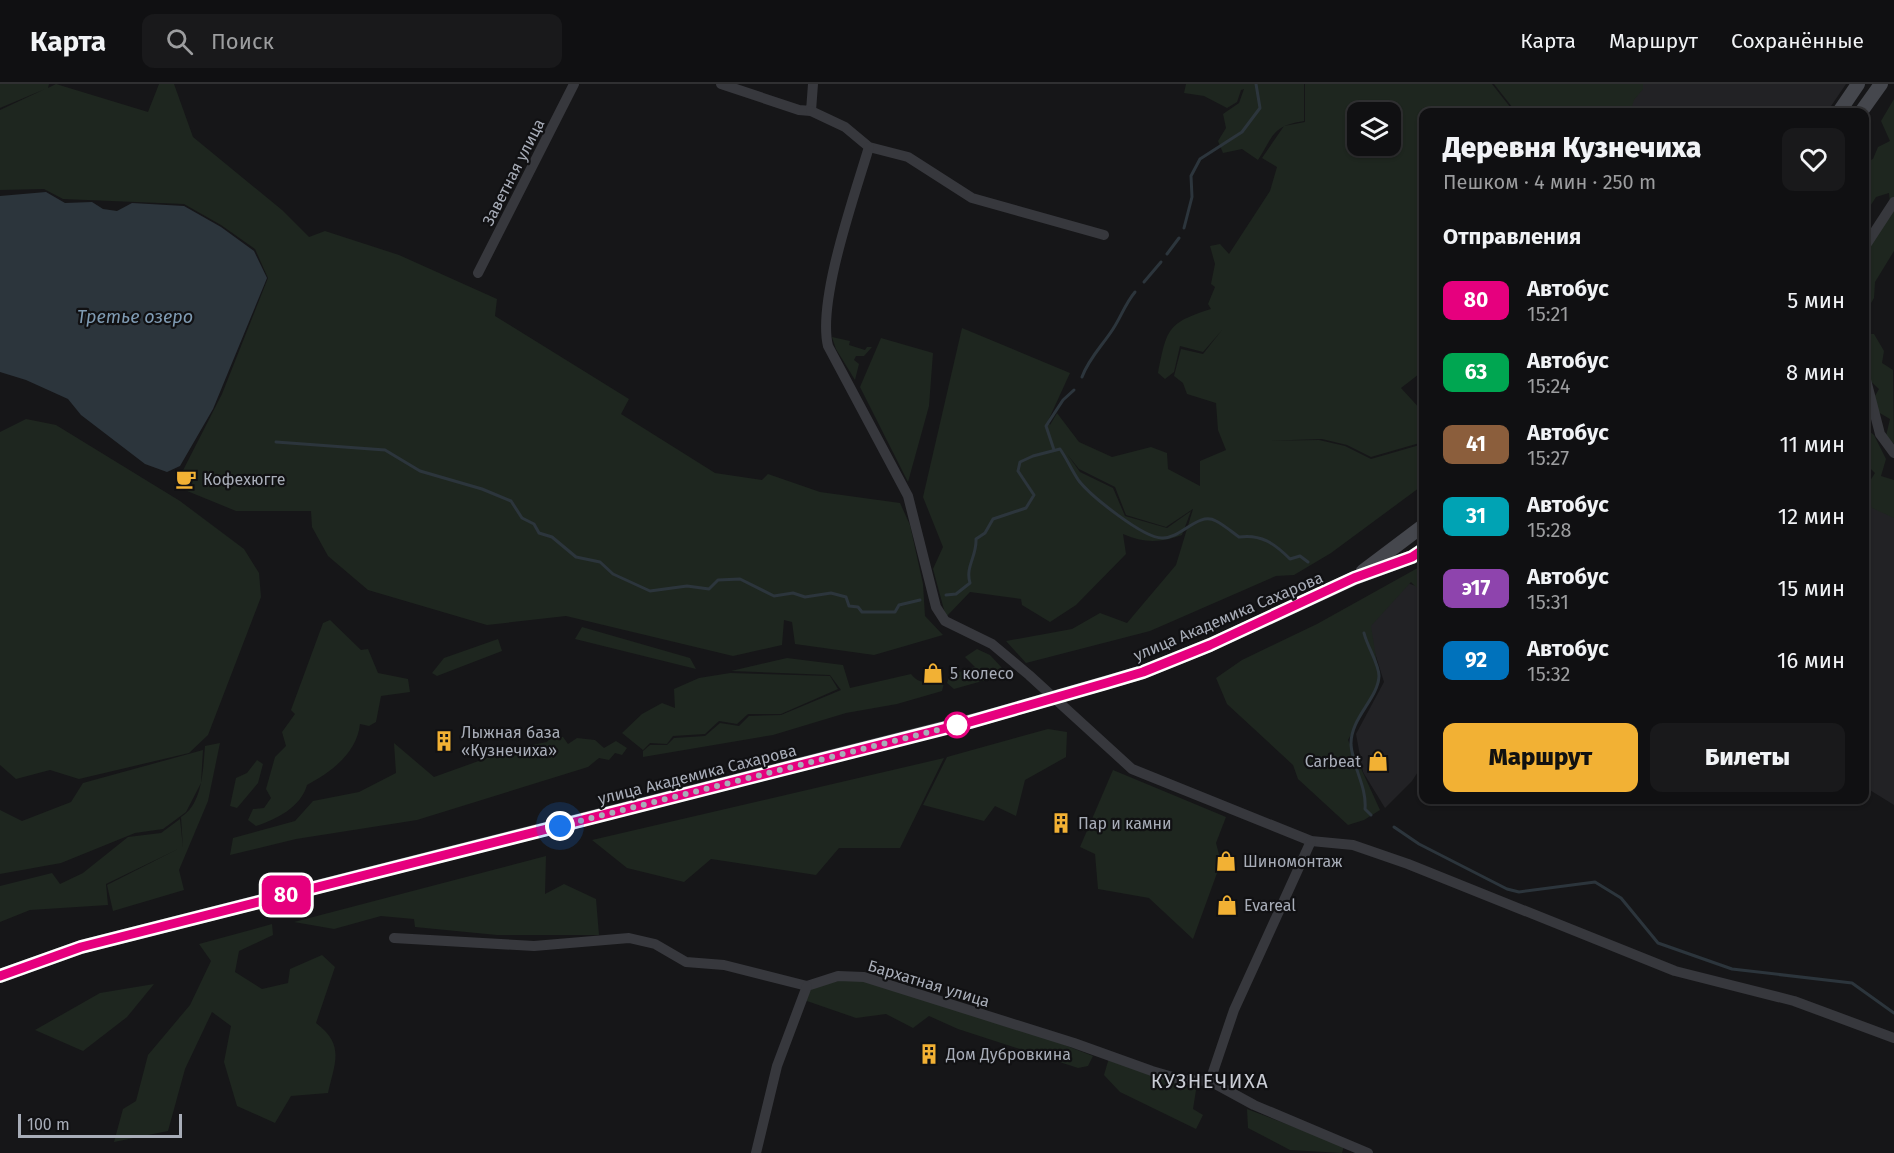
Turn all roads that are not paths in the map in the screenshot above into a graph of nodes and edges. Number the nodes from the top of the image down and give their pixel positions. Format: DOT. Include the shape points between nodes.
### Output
graph roads {
  1 [pos="574,84"];
  2 [pos="721,84"];
  3 [pos="813,84"];
  4 [pos="1858,84"];
  5 [pos="1881,84"];
  6 [pos="1842,108"];
  7 [pos="1864,108"];
  8 [pos="811,111"];
  9 [pos="869,147"];
  10 [pos="1894,202"];
  11 [pos="1104,235"];
  12 [pos="1869,240"];
  13 [pos="477,273"];
  14 [pos="1869,391"];
  15 [pos="1894,453"];
  16 [pos="1419,528"];
  17 [pos="1419,552"];
  18 [pos="1354,578"];
  19 [pos="1053,699"];
  20 [pos="1311,841"];
  21 [pos="394,938"];
  22 [pos="0,976"];
  23 [pos="807,986"];
  24 [pos="1894,1038"];
  25 [pos="1210,1081"];
  26 [pos="756,1153"];
  27 [pos="1368,1153"];
  1 -- 13 [label="street, Заветная улица"];
  2 -- 8 [label="street"];
  3 -- 8 [label="street"];
  4 -- 6 [label="main road"];
  5 -- 7 [label="main road"];
  8 -- 9 [label="street" via="844,127"];
  9 -- 11 [label="street" via="908,158 972,198"];
  9 -- 19 [label="street" via="829,298 828,346 908,496 936,607 945,621 992,644"];
  10 -- 12 [label="street"];
  14 -- 15 [label="street" via="1880,434"];
  16 -- 18 [label="main road, улица Академика Сахарова"];
  17 -- 18 [label="main road, улица Академика Сахарова"];
  18 -- 19 [label="main road, улица Академика Сахарова" via="1143,672"];
  19 -- 20 [label="street" via="1132,770"];
  19 -- 22 [label="main road, улица Академика Сахарова" via="81,947"];
  20 -- 24 [label="street" via="1363,848 1675,971 1794,1001"];
  20 -- 25 [label="street" via="1233,1011"];
  21 -- 23 [label="street" via="534,945 635,938 655,944 686,962 724,966"];
  23 -- 25 [label="street, Бархатная улица" via="838,976 864,977 1152,1071 1183,1080"];
  23 -- 26 [label="street" via="777,1066"];
  25 -- 27 [label="street, Бархатная улица" via="1254,1105"];
}
